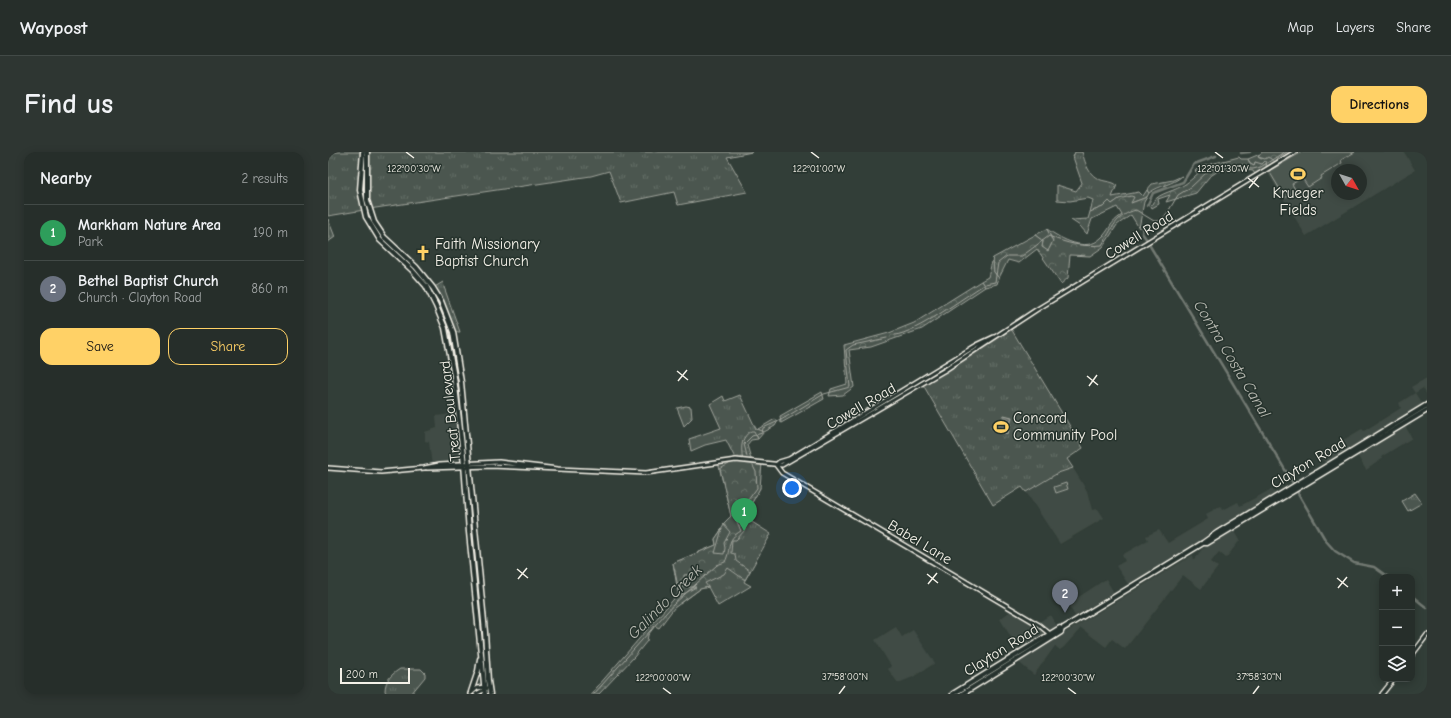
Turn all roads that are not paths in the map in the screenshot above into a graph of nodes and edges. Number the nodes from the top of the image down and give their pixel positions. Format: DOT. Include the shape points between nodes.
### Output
graph roads {
  1 [pos="363,152"];
  2 [pos="367,152"];
  3 [pos="1295,152"];
  4 [pos="385,238"];
  5 [pos="396,256"];
  6 [pos="413,264"];
  7 [pos="1427,405"];
  8 [pos="1427,410"];
  9 [pos="776,465"];
  10 [pos="467,466"];
  11 [pos="328,468"];
  12 [pos="1203,543"];
  13 [pos="1052,636"];
  14 [pos="1427,636"];
  15 [pos="480,642"];
  16 [pos="1415,651"];
  17 [pos="1392,682"];
  18 [pos="489,687"];
  19 [pos="485,690"];
  20 [pos="471,693"];
  21 [pos="476,694"];
  22 [pos="490,694"];
  23 [pos="952,694"];
  24 [pos="962,694"];
  25 [pos="1382,694"];
  1 -- 5 [label="main road, Treat Boulevard" via="360,190 366,217 377,236"];
  2 -- 4 [label="main road, Treat Boulevard" via="367,200 374,222"];
  3 -- 9 [label="street, Cowell Road" via="994,337 789,460"];
  4 -- 5 [label="main road"];
  4 -- 6 [label="main road, Treat Boulevard"];
  5 -- 6 [label="main road" via="401,256"];
  5 -- 10 [label="main road, Treat Boulevard" via="426,286 443,322"];
  6 -- 10 [label="main road, Treat Boulevard" via="441,301 452,332 461,382"];
  7 -- 12 [label="main road, Clayton Road"];
  8 -- 12 [label="main road, Clayton Road" via="1207,543"];
  9 -- 10 [label="street" via="727,461 646,474"];
  9 -- 13 [label="street, Babel Lane" via="782,473"];
  10 -- 11 [label="street" via="381,472"];
  10 -- 15 [label="main road, Treat Boulevard" via="469,532"];
  10 -- 18 [label="main road, Treat Boulevard"];
  12 -- 13 [label="main road, Clayton Road"];
  13 -- 23 [label="main road, Clayton Road"];
  13 -- 24 [label="main road, Clayton Road"];
  14 -- 16 [label="street"];
  15 -- 19 [label="main road, Treat Boulevard"];
  15 -- 20 [label="main road" via="478,671"];
  17 -- 25 [label="street"];
  18 -- 19 [label="street"];
  18 -- 22 [label="main road, Treat Boulevard"];
  19 -- 20 [label="street"];
  19 -- 21 [label="street"];
}
